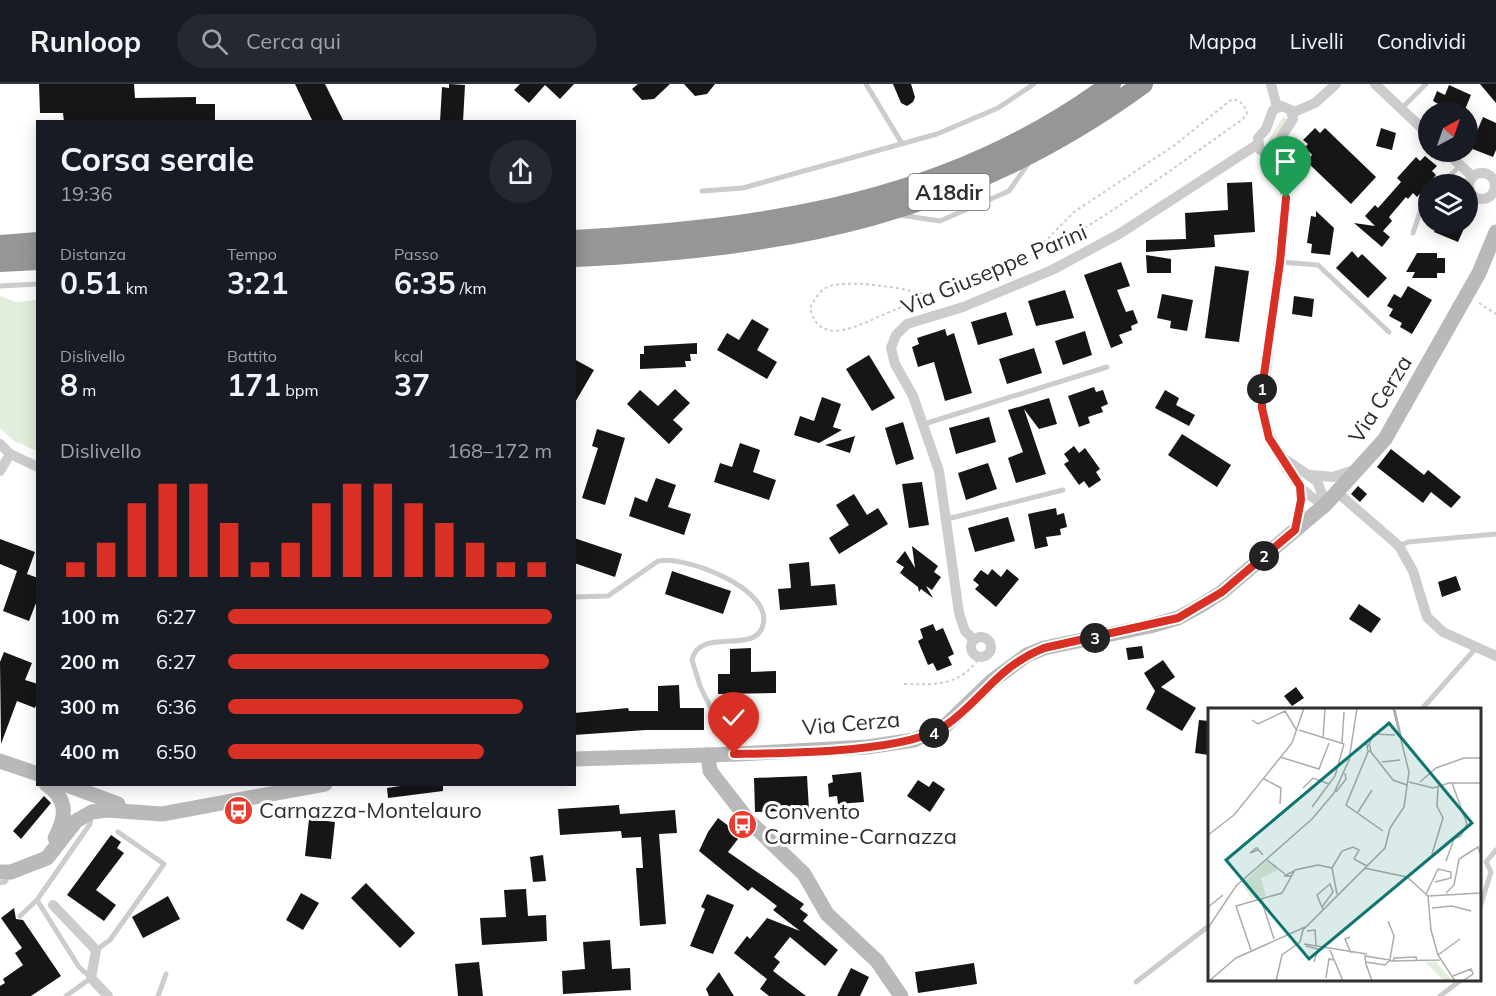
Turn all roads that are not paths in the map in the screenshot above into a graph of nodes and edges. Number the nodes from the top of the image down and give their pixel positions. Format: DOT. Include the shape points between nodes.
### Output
graph roads {
  1 [pos="866,84"];
  2 [pos="1034,84"];
  3 [pos="1111,84"];
  4 [pos="1143,84"];
  5 [pos="1271,84"];
  6 [pos="1336,84"];
  7 [pos="1376,84"];
  8 [pos="1426,84"];
  9 [pos="1277,107"];
  10 [pos="1401,109"];
  11 [pos="1292,113"];
  12 [pos="1418,125"];
  13 [pos="901,142"];
  14 [pos="1258,144"];
  15 [pos="1271,155"];
  16 [pos="1458,162"];
  17 [pos="1461,165"];
  18 [pos="1452,174"];
  19 [pos="1470,174"];
  20 [pos="702,191"];
  21 [pos="1418,218"];
  22 [pos="1496,232"];
  23 [pos="1413,233"];
  24 [pos="576,240"];
  25 [pos="36,242"];
  26 [pos="0,243"];
  27 [pos="576,257"];
  28 [pos="36,260"];
  29 [pos="0,262"];
  30 [pos="1280,262"];
  31 [pos="36,284"];
  32 [pos="0,286"];
  33 [pos="1389,332"];
  34 [pos="1107,367"];
  35 [pos="924,424"];
  36 [pos="0,444"];
  37 [pos="10,454"];
  38 [pos="1280,456"];
  39 [pos="1365,465"];
  40 [pos="36,466"];
  41 [pos="0,471"];
  42 [pos="1307,474"];
  43 [pos="1300,486"];
  44 [pos="1063,490"];
  45 [pos="1338,493"];
  46 [pos="1326,504"];
  47 [pos="947,519"];
  48 [pos="1295,530"];
  49 [pos="1496,534"];
  50 [pos="1399,546"];
  51 [pos="576,597"];
  52 [pos="974,640"];
  53 [pos="1476,648"];
  54 [pos="1496,656"];
  55 [pos="1422,708"];
  56 [pos="737,754"];
  57 [pos="708,755"];
  58 [pos="576,759"];
  59 [pos="0,761"];
  60 [pos="22,770"];
  61 [pos="36,774"];
  62 [pos="36,778"];
  63 [pos="49,786"];
  64 [pos="69,786"];
  65 [pos="302,787"];
  66 [pos="92,812"];
  67 [pos="162,814"];
  68 [pos="118,832"];
  69 [pos="1496,850"];
  70 [pos="28,866"];
  71 [pos="4,876"];
  72 [pos="42,893"];
  73 [pos="38,900"];
  74 [pos="1481,901"];
  75 [pos="53,905"];
  76 [pos="20,916"];
  77 [pos="1208,926"];
  78 [pos="96,950"];
  79 [pos="166,974"];
  80 [pos="91,978"];
  81 [pos="1460,981"];
  82 [pos="1136,982"];
  83 [pos="66,996"];
  84 [pos="108,996"];
  85 [pos="158,996"];
  86 [pos="901,996"];
  87 [pos="1440,996"];
  1 -- 13 [label="lane"];
  2 -- 13 [label="lane" via="966,124"];
  3 -- 24 [label="highway, A18dir" via="996,153 880,196 800,217 740,227"];
  4 -- 27 [label="highway, A18dir" via="1035,153 934,198 886,213 807,233 734,245"];
  5 -- 9 [label="street"];
  6 -- 11 [label="street" via="1315,103"];
  7 -- 10 [label="street"];
  8 -- 10 [label="lane"];
  9 -- 11 [label="street"];
  9 -- 14 [label="street"];
  10 -- 12 [label="street"];
  11 -- 15 [label="street" via="1292,122"];
  13 -- 20 [label="lane" via="743,188"];
  14 -- 15 [label="street" via="1263,153"];
  14 -- 35 [label="street, Via Giuseppe Parini" via="1119,234 1052,270 963,307 907,324 896,335 891,348"];
  15 -- 30 [label="street" via="1281,169 1286,198"];
  16 -- 17 [label="street"];
  17 -- 18 [label="lane"];
  17 -- 19 [label="street"];
  21 -- 23 [label="lane"];
  22 -- 39 [label="main road, Via Cerza" via="1466,295 1385,439"];
  25 -- 26 [label="highway"];
  28 -- 29 [label="highway"];
  30 -- 33 [label="lane" via="1318,265"];
  30 -- 38 [label="street" via="1262,389 1269,438"];
  31 -- 32 [label="lane"];
  34 -- 35 [label="lane"];
  35 -- 47 [label="street, Via Giuseppe Parini" via="939,471"];
  36 -- 37 [label="street"];
  37 -- 40 [label="street"];
  37 -- 41 [label="street"];
  38 -- 42 [label="street"];
  38 -- 43 [label="street"];
  39 -- 42 [label="street" via="1333,477"];
  39 -- 45 [label="main road, Via Cerza"];
  42 -- 46 [label="street" via="1322,488"];
  43 -- 46 [label="street"];
  43 -- 48 [label="street"];
  44 -- 47 [label="lane"];
  45 -- 46 [label="main road, Via Cerza"];
  45 -- 50 [label="street"];
  46 -- 48 [label="main road, Via Cerza"];
  47 -- 52 [label="street, Via Giuseppe Parini" via="959,613 965,631"];
  48 -- 56 [label="main road, Via Cerza" via="1222,592 1178,618 1027,655 1005,669 934,733 893,744"];
  49 -- 50 [label="lane"];
  50 -- 53 [label="street" via="1413,572 1427,617 1443,633"];
  51 -- 56 [label="lane" via="608,596 658,561 667,559 716,573 752,596 763,614 758,633 746,639 705,644 697,648 692,660 700,686"];
  52 -- 52 [label="street" via="982,637 990,641 988,654 980,657 972,652"];
  53 -- 54 [label="street"];
  53 -- 55 [label="lane"];
  56 -- 57 [label="main road, Via Cerza"];
  57 -- 58 [label="main road, Via Cerza"];
  57 -- 86 [label="main road" via="710,771 749,821 804,874 827,914 877,961"];
  59 -- 60 [label="main road"];
  60 -- 61 [label="main road"];
  60 -- 62 [label="main road"];
  63 -- 70 [label="main road" via="60,795 64,817 55,837"];
  64 -- 67 [label="main road" via="103,801"];
  65 -- 67 [label="main road"];
  66 -- 67 [label="main road"];
  66 -- 70 [label="main road" via="76,821 47,858"];
  66 -- 72 [label="lane" via="90,824"];
  68 -- 78 [label="lane" via="164,864 110,940"];
  69 -- 74 [label="lane" via="1486,862 1491,872"];
  70 -- 71 [label="main road"];
  72 -- 73 [label="lane"];
  72 -- 75 [label="lane"];
  73 -- 76 [label="lane"];
  73 -- 80 [label="lane" via="79,967"];
  75 -- 78 [label="street"];
  77 -- 82 [label="lane"];
  78 -- 80 [label="street"];
  79 -- 85 [label="lane"];
  80 -- 83 [label="lane"];
  80 -- 84 [label="street"];
  81 -- 87 [label="lane"];
}
